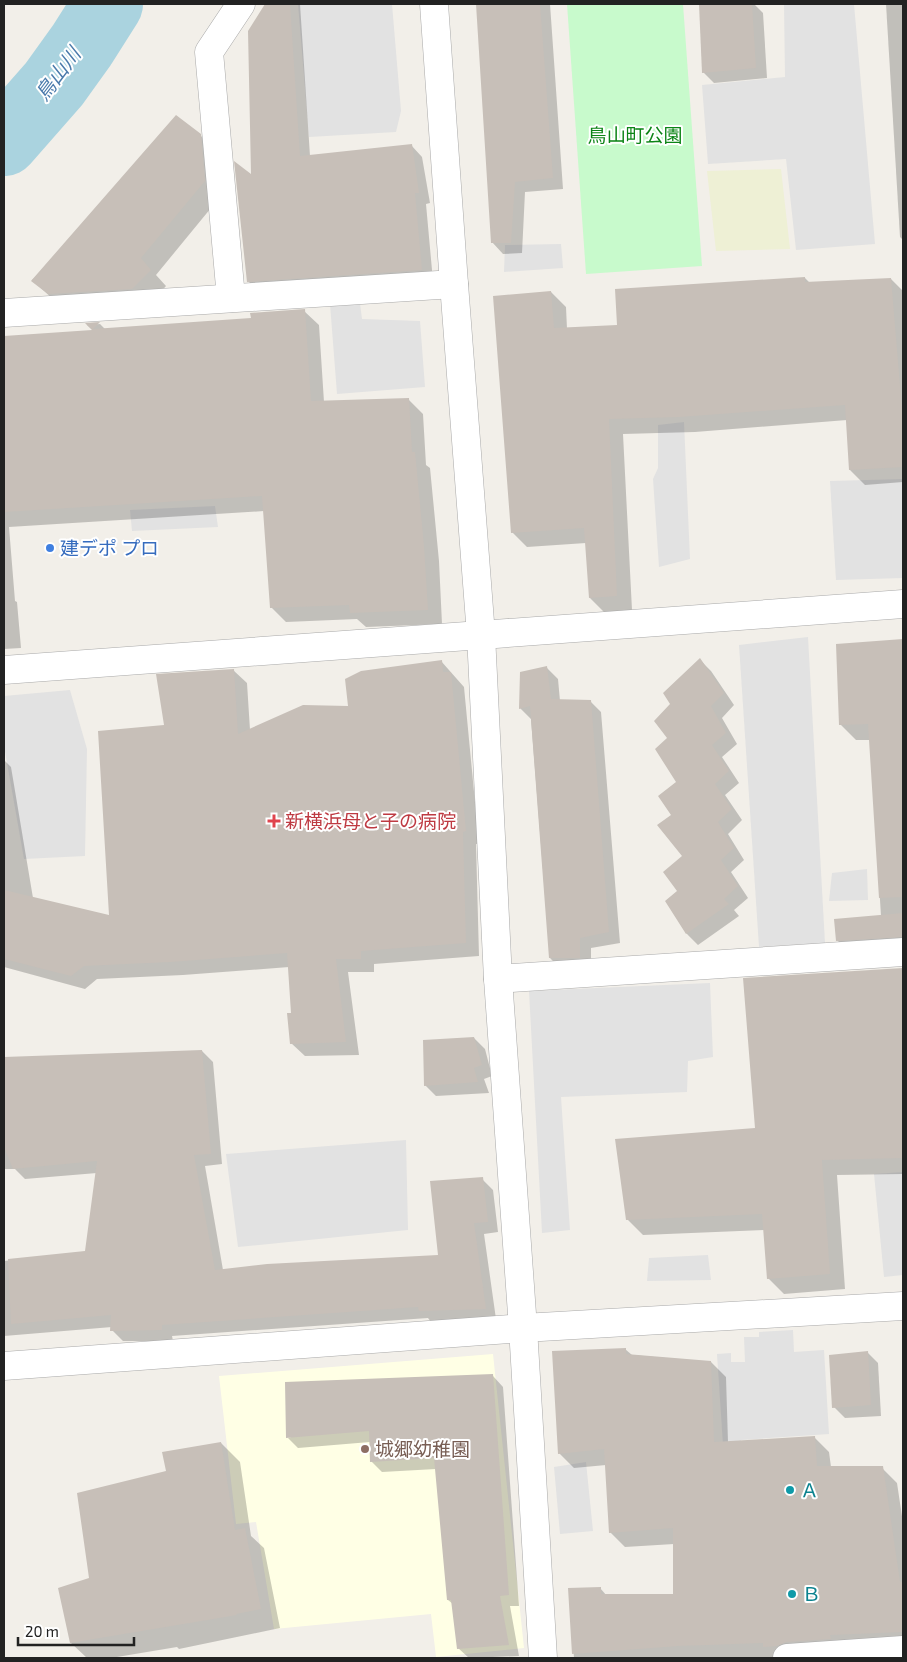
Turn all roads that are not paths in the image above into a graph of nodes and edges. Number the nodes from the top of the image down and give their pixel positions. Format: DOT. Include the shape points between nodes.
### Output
graph roads {
  1 [pos="241,4"];
  2 [pos="434,4"];
  3 [pos="454,284"];
  4 [pos="231,298"];
  5 [pos="4,313"];
  6 [pos="903,604"];
  7 [pos="481,635"];
  8 [pos="4,670"];
  9 [pos="903,952"];
  10 [pos="498,979"];
  11 [pos="903,1306"];
  12 [pos="523,1328"];
  13 [pos="4,1366"];
  14 [pos="903,1650"];
  15 [pos="543,1658"];
  16 [pos="787,1658"];
  1 -- 4 [label="street" via="209,52"];
  2 -- 3 [label="street"];
  3 -- 4 [label="street"];
  3 -- 7 [label="street"];
  4 -- 5 [label="street"];
  6 -- 7 [label="street"];
  7 -- 8 [label="street"];
  7 -- 10 [label="street"];
  9 -- 10 [label="street"];
  10 -- 12 [label="street"];
  11 -- 12 [label="street"];
  12 -- 13 [label="street"];
  12 -- 15 [label="street"];
  14 -- 16 [label="street"];
}
